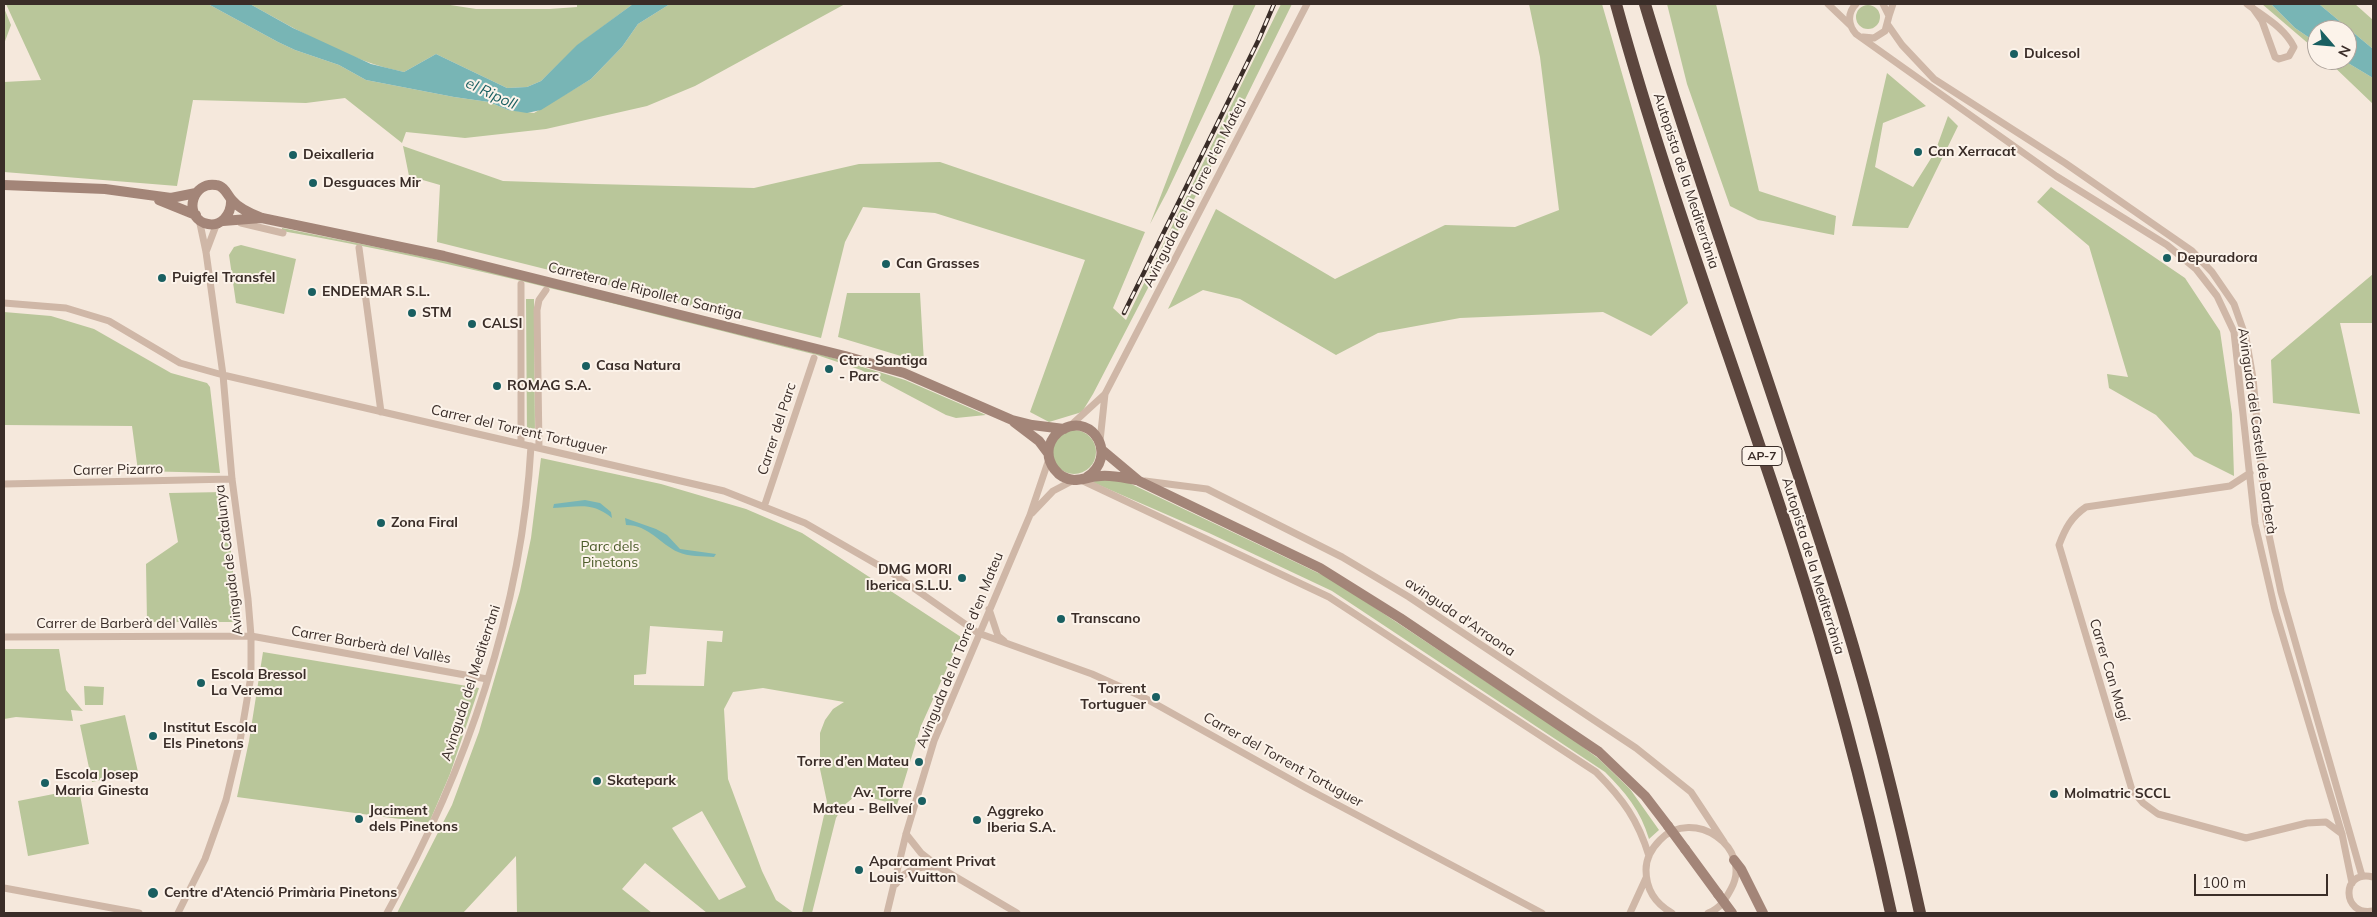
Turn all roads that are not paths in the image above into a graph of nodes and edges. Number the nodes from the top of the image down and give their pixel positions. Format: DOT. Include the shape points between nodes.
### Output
graph roads {
  1 [pos="1307,4"];
  2 [pos="1616,4"];
  3 [pos="1645,4"];
  4 [pos="1828,4"];
  5 [pos="1856,4"];
  6 [pos="1883,4"];
  7 [pos="1893,4"];
  8 [pos="2249,6"];
  9 [pos="1889,16"];
  10 [pos="1888,25"];
  11 [pos="1851,26"];
  12 [pos="1861,36"];
  13 [pos="4,184"];
  14 [pos="196,193"];
  15 [pos="151,196"];
  16 [pos="231,199"];
  17 [pos="197,217"];
  18 [pos="262,218"];
  19 [pos="223,221"];
  20 [pos="283,233"];
  21 [pos="359,248"];
  22 [pos="206,252"];
  23 [pos="521,284"];
  24 [pos="546,290"];
  25 [pos="4,303"];
  26 [pos="814,358"];
  27 [pos="222,375"];
  28 [pos="1104,394"];
  29 [pos="381,412"];
  30 [pos="1012,420"];
  31 [pos="1066,428"];
  32 [pos="521,444"];
  33 [pos="1101,446"];
  34 [pos="535,447"];
  35 [pos="1049,456"];
  36 [pos="2250,474"];
  37 [pos="232,479"];
  38 [pos="1080,479"];
  39 [pos="1139,480"];
  40 [pos="4,484"];
  41 [pos="764,507"];
  42 [pos="1030,515"];
  43 [pos="989,609"];
  44 [pos="978,634"];
  45 [pos="251,636"];
  46 [pos="4,637"];
  47 [pos="1006,643"];
  48 [pos="487,679"];
  49 [pos="906,834"];
  50 [pos="2342,834"];
  51 [pos="1724,842"];
  52 [pos="1649,856"];
  53 [pos="1734,860"];
  54 [pos="939,867"];
  55 [pos="2362,876"];
  56 [pos="2373,876"];
  57 [pos="1646,878"];
  58 [pos="2352,883"];
  59 [pos="4,888"];
  60 [pos="892,890"];
  61 [pos="1634,904"];
  62 [pos="2355,911"];
  63 [pos="2373,911"];
  64 [pos="139,913"];
  65 [pos="178,913"];
  66 [pos="388,913"];
  67 [pos="887,913"];
  68 [pos="1017,913"];
  69 [pos="1542,913"];
  70 [pos="1624,913"];
  71 [pos="1630,913"];
  72 [pos="1672,913"];
  73 [pos="1708,913"];
  74 [pos="1732,913"];
  75 [pos="1764,913"];
  76 [pos="1891,913"];
  77 [pos="1920,913"];
  1 -- 28 [label="street, Avinguda de la Torre d'en Mateu"];
  2 -- 76 [label="highway, Autopista de la Mediterrània / AP-7" via="1655,138 1805,586 1847,733"];
  3 -- 77 [label="highway, Autopista de la Mediterrània / AP-7" via="1843,613 1878,737"];
  4 -- 11 [label="street"];
  5 -- 11 [label="street" via="1850,13"];
  6 -- 9 [label="street"];
  7 -- 9 [label="street"];
  8 -- 8 [label="street" via="2262,21 2275,57 2289,56 2294,47 2291,41 2280,28"];
  9 -- 10 [label="street"];
  10 -- 12 [label="street" via="1880,35"];
  10 -- 55 [label="street, Avinguda del Castell de Barberà" via="1934,79 2192,250 2234,304 2248,346 2266,521 2281,592"];
  11 -- 12 [label="street, Avinguda del Castell de Barberà"];
  12 -- 36 [label="street, Avinguda del Castell de Barberà" via="2056,176 2196,268 2217,296 2234,332"];
  13 -- 15 [label="main road" via="105,189"];
  14 -- 15 [label="main road" via="171,198"];
  14 -- 16 [label="main road" via="208,185 216,185"];
  14 -- 17 [label="main road" via="192,203"];
  15 -- 17 [label="main road"];
  16 -- 18 [label="main road"];
  16 -- 19 [label="main road" via="231,208"];
  17 -- 19 [label="main road" via="208,224"];
  17 -- 22 [label="street, Avinguda de Catalunya"];
  18 -- 19 [label="main road"];
  18 -- 30 [label="main road, Carretera de Ripollet a Santiga" via="444,256 845,356 904,373"];
  19 -- 20 [label="street"];
  19 -- 22 [label="street, Avinguda de Catalunya"];
  21 -- 29 [label="street"];
  22 -- 27 [label="street, Avinguda de Catalunya"];
  23 -- 32 [label="street"];
  24 -- 34 [label="street, Avinguda del Mediterràni" via="537,310"];
  25 -- 27 [label="street, Carrer del Torrent Tortuguer" via="66,308 109,321 180,363"];
  26 -- 41 [label="street, Carrer del Parc"];
  27 -- 29 [label="street, Carrer del Torrent Tortuguer"];
  27 -- 37 [label="street, Avinguda de Catalunya"];
  28 -- 31 [label="street, Avinguda de la Torre d'en Mateu"];
  28 -- 33 [label="street, Avinguda de la Torre d'en Mateu"];
  29 -- 32 [label="street, Carrer del Torrent Tortuguer"];
  30 -- 31 [label="main road"];
  30 -- 35 [label="main road" via="1040,442"];
  31 -- 33 [label="main road" via="1088,429"];
  31 -- 35 [label="main road" via="1051,442"];
  32 -- 34 [label="street, Carrer del Torrent Tortuguer"];
  33 -- 38 [label="main road" via="1098,466"];
  33 -- 39 [label="main road"];
  34 -- 41 [label="street, Carrer del Torrent Tortuguer" via="724,491"];
  34 -- 48 [label="street, Avinguda del Mediterràni" via="518,560"];
  35 -- 38 [label="main road" via="1058,473"];
  35 -- 42 [label="street, Avinguda de la Torre d'en Mateu"];
  36 -- 50 [label="street, Avinguda del Castell de Barberà" via="2254,524 2275,610"];
  36 -- 50 [label="street, Carrer Can Magí" via="2230,486 2086,507 2066,526 2059,546 2132,790 2143,803 2158,814 2246,838 2307,823 2326,822"];
  37 -- 40 [label="street, Carrer Pizarro"];
  37 -- 45 [label="street, Avinguda de Catalunya"];
  38 -- 39 [label="main road" via="1112,476"];
  38 -- 42 [label="street, Avinguda de la Torre d'en Mateu" via="1053,491"];
  38 -- 52 [label="street" via="1329,597 1596,772 1618,794 1641,830"];
  39 -- 51 [label="street, avinguda d'Arraona" via="1207,489 1342,557 1409,597 1636,748 1691,792"];
  39 -- 74 [label="main road, bridge" via="1320,568 1371,598 1593,748 1640,790"];
  41 -- 44 [label="street, Carrer del Torrent Tortuguer" via="805,523 892,573"];
  42 -- 43 [label="street, Avinguda de la Torre d'en Mateu"];
  43 -- 44 [label="street, Avinguda de la Torre d'en Mateu"];
  43 -- 47 [label="street" via="998,636"];
  44 -- 47 [label="street, Carrer del Torrent Tortuguer"];
  44 -- 49 [label="street, Avinguda de la Torre d'en Mateu" via="934,741"];
  45 -- 46 [label="street, Carrer de Barberà del Vallès"];
  45 -- 48 [label="street, Carrer Barberà del Vallès"];
  45 -- 65 [label="street, Avinguda de Catalunya" via="251,676 226,800 204,859"];
  47 -- 69 [label="street, Carrer del Torrent Tortuguer" via="1092,674 1143,697"];
  48 -- 66 [label="street, Avinguda del Mediterràni" via="430,834"];
  49 -- 54 [label="street" via="921,853"];
  49 -- 60 [label="street, Avinguda de la Torre d'en Mateu"];
  50 -- 58 [label="street, Avinguda del Castell de Barberà"];
  51 -- 52 [label="street" via="1712,832 1694,827 1679,828 1665,835"];
  51 -- 53 [label="street, avinguda d'Arraona"];
  52 -- 57 [label="street"];
  53 -- 73 [label="street" via="1734,883 1724,902"];
  53 -- 75 [label="main road"];
  54 -- 60 [label="street" via="914,868 902,875"];
  54 -- 68 [label="street"];
  55 -- 56 [label="street"];
  55 -- 58 [label="street"];
  57 -- 61 [label="street"];
  57 -- 72 [label="street" via="1655,900"];
  58 -- 62 [label="street, Avinguda del Castell de Barberà" via="2349,898"];
  59 -- 64 [label="street"];
  60 -- 67 [label="street, Avinguda de la Torre d'en Mateu"];
  61 -- 70 [label="street"];
  61 -- 71 [label="street"];
  62 -- 63 [label="street"];
}
